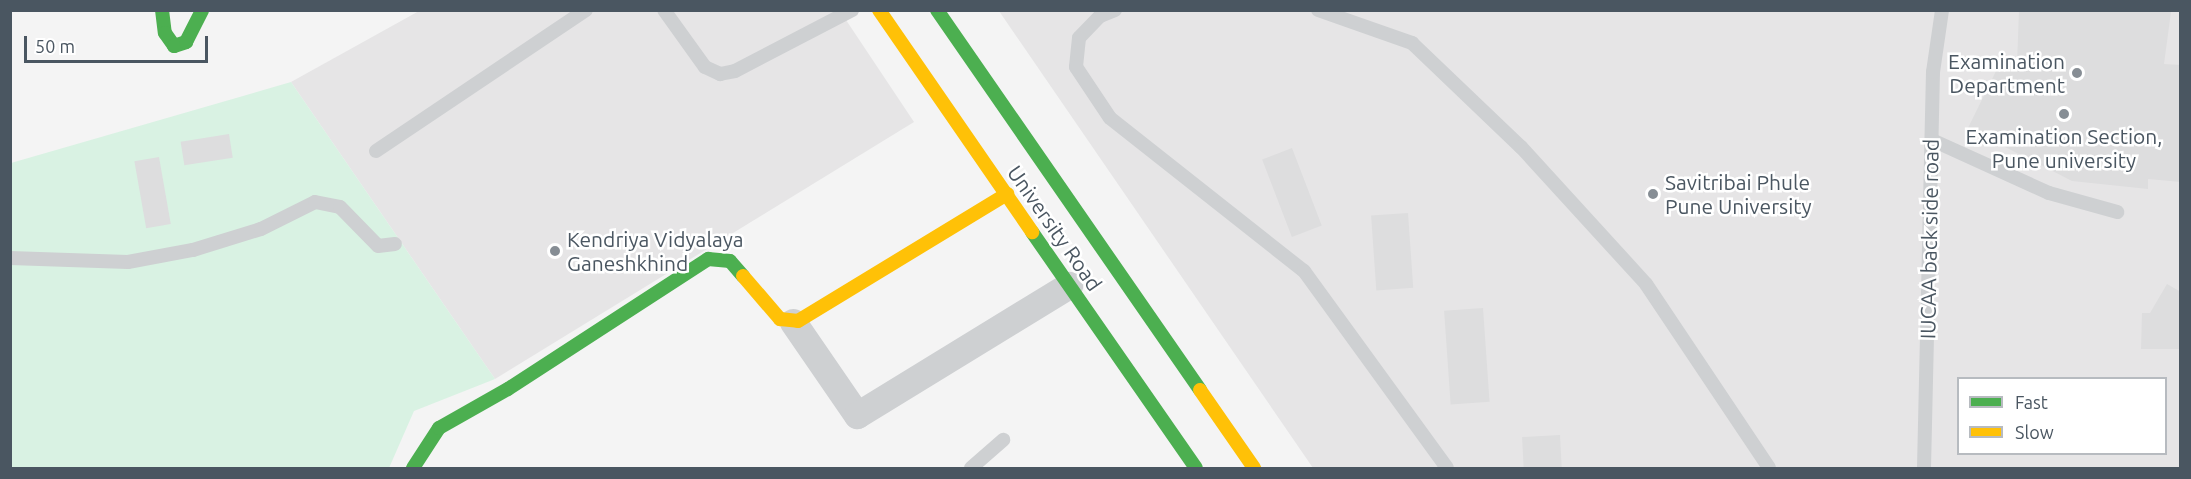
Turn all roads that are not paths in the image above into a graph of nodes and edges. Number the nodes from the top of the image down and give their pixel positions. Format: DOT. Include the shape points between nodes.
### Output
graph roads {
  1 [pos="162,10"];
  2 [pos="202,10"];
  3 [pos="586,10"];
  4 [pos="664,10"];
  5 [pos="852,10"];
  6 [pos="879,10"];
  7 [pos="937,10"];
  8 [pos="1115,10"];
  9 [pos="1318,10"];
  10 [pos="1942,10"];
  11 [pos="1932,140"];
  12 [pos="376,151"];
  13 [pos="1007,194"];
  14 [pos="2117,212"];
  15 [pos="395,244"];
  16 [pos="10,258"];
  17 [pos="1069,285"];
  18 [pos="793,322"];
  19 [pos="1003,440"];
  20 [pos="975,467"];
  21 [pos="413,468"];
  22 [pos="1196,468"];
  23 [pos="1254,468"];
  24 [pos="1447,468"];
  25 [pos="1769,468"];
  26 [pos="1924,468"];
  1 -- 2 [label="main road" via="165,33 174,46 186,42"];
  3 -- 12 [label="lane"];
  4 -- 5 [label="lane" via="705,67 720,74 735,71"];
  6 -- 13 [label="main road, University Road"];
  7 -- 23 [label="main road, University Road"];
  8 -- 24 [label="lane" via="1100,16 1079,38 1076,67 1110,118 1304,271"];
  9 -- 25 [label="lane" via="1412,43 1521,147 1646,284"];
  10 -- 11 [label="lane, IUCAA back side road" via="1933,72"];
  11 -- 14 [label="lane" via="2049,193"];
  11 -- 26 [label="lane, IUCAA back side road"];
  13 -- 17 [label="main road, University Road"];
  13 -- 18 [label="main road"];
  15 -- 16 [label="lane" via="378,246 340,207 315,202 261,229 193,250 128,262"];
  17 -- 18 [label="street" via="857,415"];
  17 -- 22 [label="main road, University Road"];
  18 -- 21 [label="main road" via="780,319 730,261 708,259 508,389 439,428"];
  19 -- 20 [label="lane"];
}
